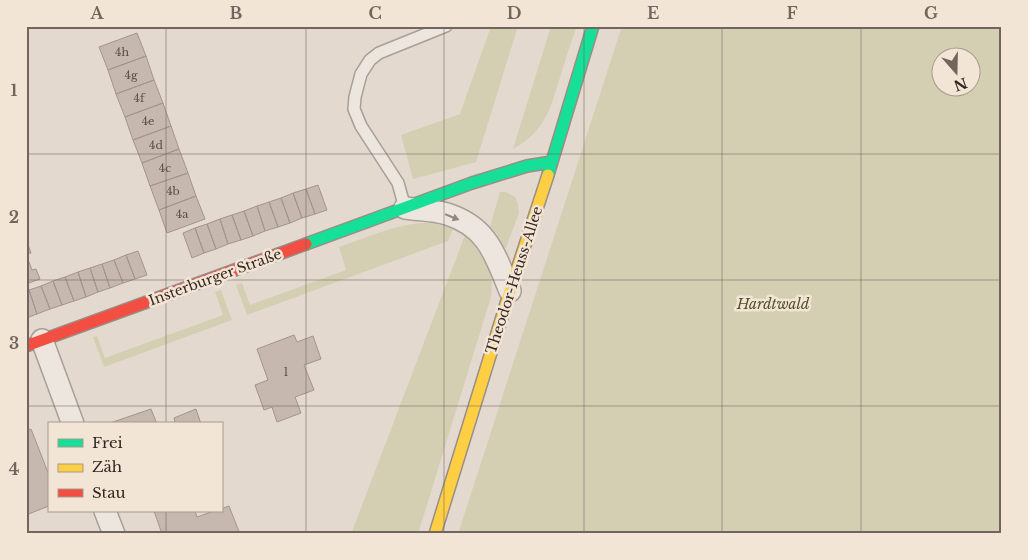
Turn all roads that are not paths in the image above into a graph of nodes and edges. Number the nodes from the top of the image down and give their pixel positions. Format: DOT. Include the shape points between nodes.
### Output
graph roads {
  1 [pos="446,26"];
  2 [pos="594,26"];
  3 [pos="552,162"];
  4 [pos="405,208"];
  5 [pos="510,291"];
  6 [pos="34,343"];
  7 [pos="72,422"];
  8 [pos="105,512"];
  9 [pos="114,534"];
  10 [pos="434,534"];
  1 -- 4 [label="lane" via="379,53 370,60 361,74 355,97 354,109 361,126 398,183"];
  2 -- 3 [label="street, Theodor-Heuss-Allee"];
  3 -- 4 [label="street, Insterburger Straße" via="499,174"];
  3 -- 5 [label="street, Theodor-Heuss-Allee"];
  4 -- 5 [label="street, Insterburger Straße, one-way" via="446,214 474,227 495,256"];
  4 -- 6 [label="street, Insterburger Straße"];
  5 -- 10 [label="street, Theodor-Heuss-Allee"];
  6 -- 7 [label="street"];
  8 -- 9 [label="street"];
}
